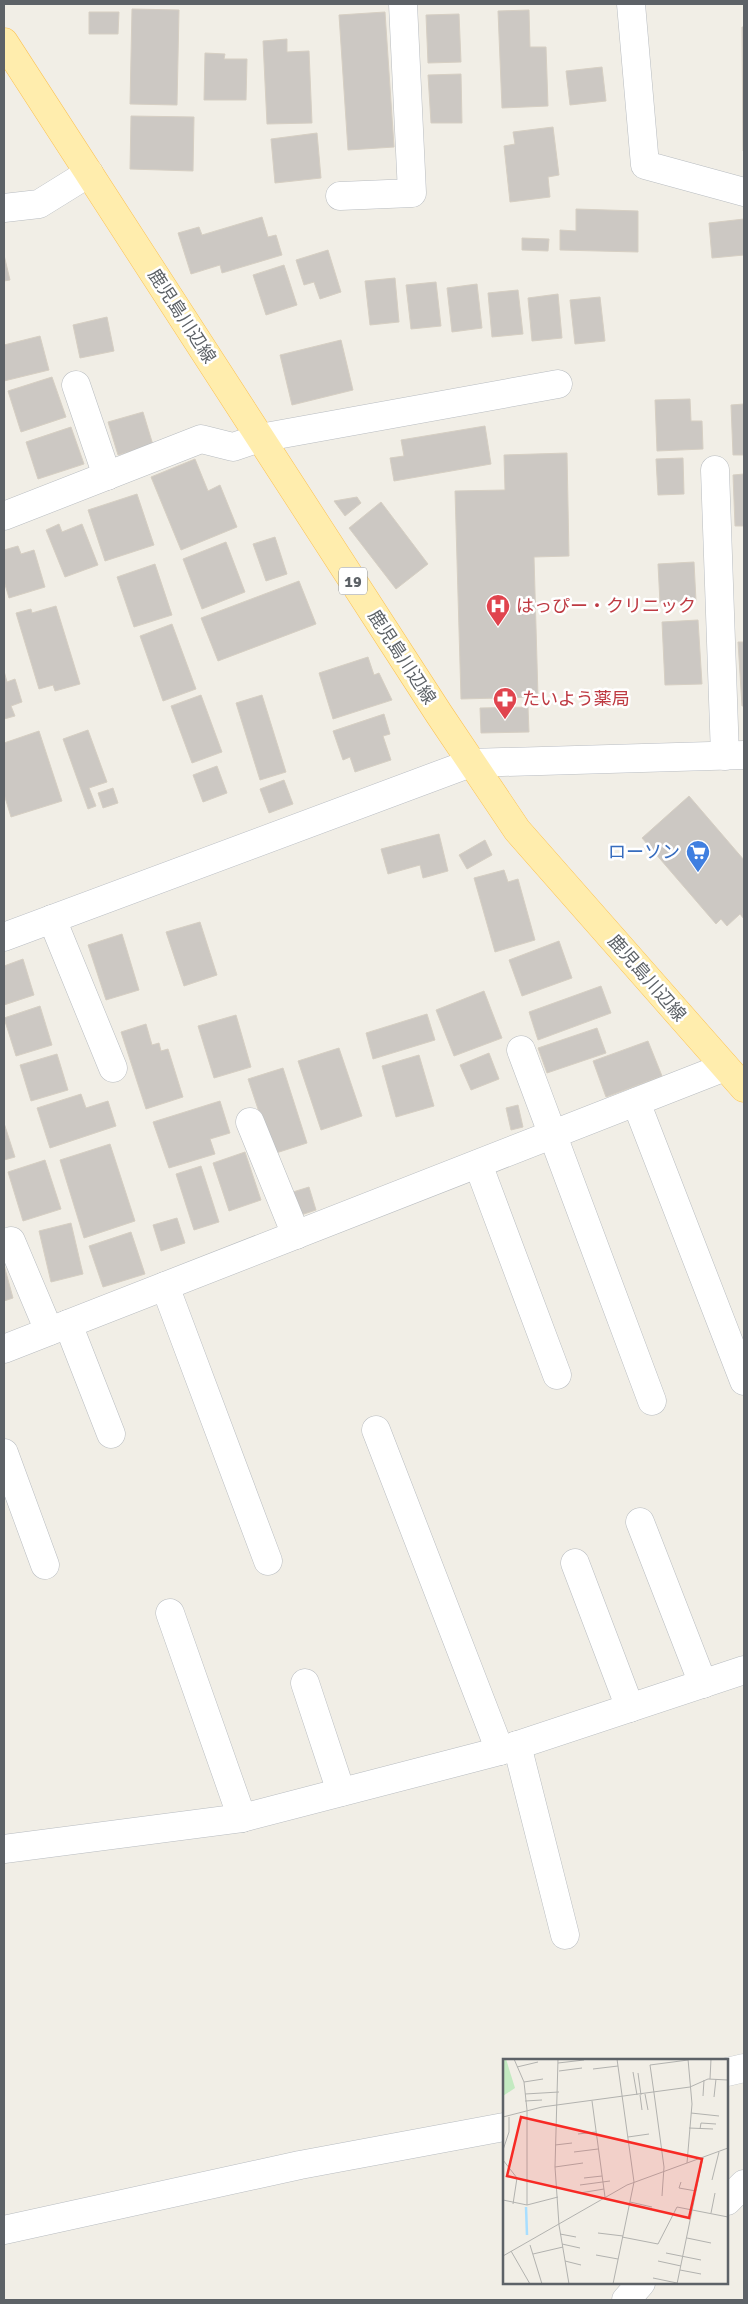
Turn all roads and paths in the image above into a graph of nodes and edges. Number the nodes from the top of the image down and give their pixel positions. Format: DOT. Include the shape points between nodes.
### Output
graph roads {
  1 [pos="404,4"];
  2 [pos="631,4"];
  3 [pos="4,42"];
  4 [pos="89,173"];
  5 [pos="744,192"];
  6 [pos="340,196"];
  7 [pos="4,208"];
  8 [pos="76,384"];
  9 [pos="558,384"];
  10 [pos="260,438"];
  11 [pos="715,470"];
  12 [pos="107,476"];
  13 [pos="4,516"];
  14 [pos="734,756"];
  15 [pos="471,764"];
  16 [pos="52,919"];
  17 [pos="4,937"];
  18 [pos="520,1050"];
  19 [pos="725,1067"];
  20 [pos="112,1068"];
  21 [pos="744,1088"];
  22 [pos="636,1102"];
  23 [pos="250,1122"];
  24 [pos="552,1135"];
  25 [pos="478,1164"];
  26 [pos="296,1235"];
  27 [pos="11,1241"];
  28 [pos="165,1286"];
  29 [pos="58,1328"];
  30 [pos="4,1349"];
  31 [pos="557,1375"];
  32 [pos="744,1381"];
  33 [pos="652,1401"];
  34 [pos="376,1430"];
  35 [pos="111,1434"];
  36 [pos="4,1453"];
  37 [pos="640,1522"];
  38 [pos="268,1561"];
  39 [pos="575,1563"];
  40 [pos="45,1565"];
  41 [pos="170,1613"];
  42 [pos="744,1670"];
  43 [pos="304,1683"];
  44 [pos="703,1684"];
  45 [pos="630,1708"];
  46 [pos="508,1748"];
  47 [pos="340,1792"];
  48 [pos="242,1818"];
  49 [pos="4,1849"];
  50 [pos="565,1935"];
  51 [pos="744,2068"];
  52 [pos="728,2072"];
  53 [pos="503,2127"];
  54 [pos="744,2184"];
  55 [pos="728,2200"];
  56 [pos="4,2230"];
  57 [pos="640,2284"];
  58 [pos="626,2300"];
  1 -- 6 [label="street" via="412,194"];
  2 -- 5 [label="street" via="645,165"];
  3 -- 4 [label="main road, 鹿児島川辺線 / 19"];
  4 -- 7 [label="street" via="39,204"];
  4 -- 10 [label="main road, 鹿児島川辺線 / 19"];
  8 -- 12 [label="street"];
  9 -- 10 [label="street"];
  10 -- 12 [label="street" via="233,447 201,439"];
  10 -- 15 [label="main road, 鹿児島川辺線 / 19"];
  11 -- 14 [label="street"];
  12 -- 13 [label="street"];
  14 -- 15 [label="street"];
  15 -- 16 [label="street"];
  15 -- 19 [label="main road, 鹿児島川辺線 / 19" via="517,830"];
  16 -- 17 [label="street"];
  16 -- 20 [label="street"];
  18 -- 24 [label="street"];
  19 -- 21 [label="main road, 鹿児島川辺線 / 19"];
  19 -- 22 [label="street"];
  22 -- 24 [label="street"];
  22 -- 32 [label="street"];
  23 -- 26 [label="street"];
  24 -- 25 [label="street"];
  24 -- 33 [label="street"];
  25 -- 26 [label="street"];
  25 -- 31 [label="street"];
  26 -- 28 [label="street"];
  27 -- 29 [label="street"];
  28 -- 29 [label="street"];
  28 -- 38 [label="street"];
  29 -- 30 [label="street"];
  29 -- 35 [label="street"];
  34 -- 46 [label="street"];
  36 -- 40 [label="street"];
  37 -- 44 [label="street"];
  39 -- 45 [label="street"];
  41 -- 48 [label="street"];
  42 -- 44 [label="street"];
  43 -- 47 [label="street"];
  44 -- 45 [label="street"];
  45 -- 46 [label="street"];
  46 -- 47 [label="street"];
  46 -- 50 [label="street"];
  47 -- 48 [label="street"];
  48 -- 49 [label="street"];
  51 -- 52 [label="street"];
  53 -- 56 [label="street" via="300,2164"];
  54 -- 55 [label="street"];
  57 -- 58 [label="street"];
}
